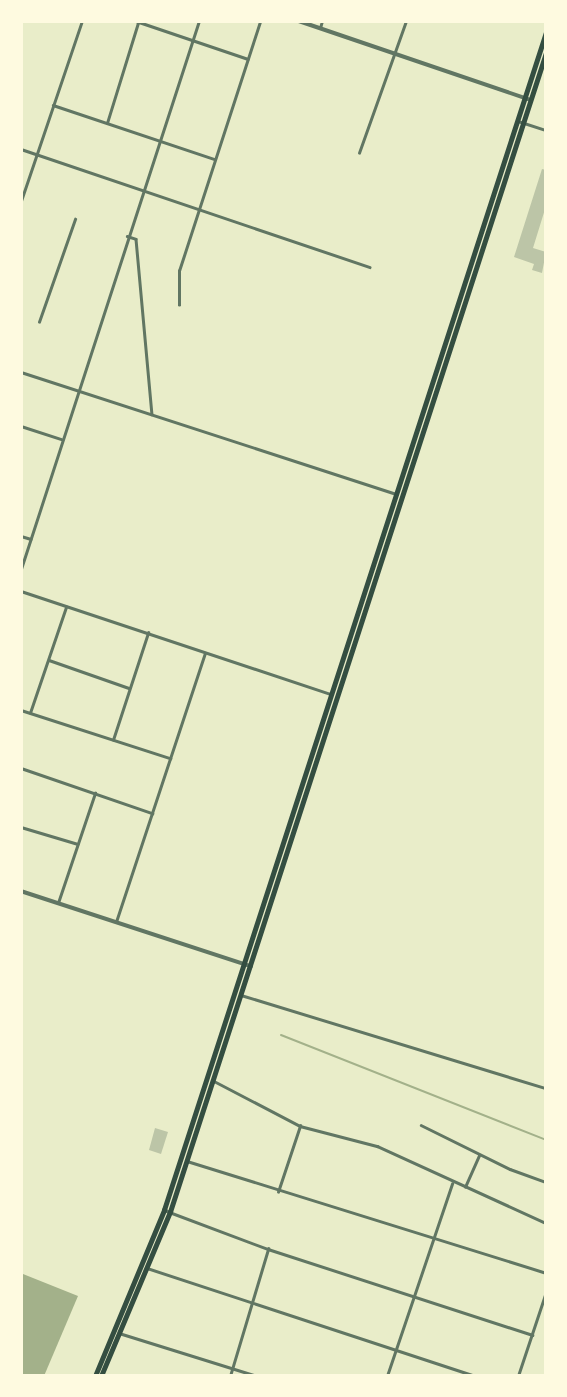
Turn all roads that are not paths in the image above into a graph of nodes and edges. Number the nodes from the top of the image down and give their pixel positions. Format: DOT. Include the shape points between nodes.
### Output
graph roads {
  1 [pos="82,21"];
  2 [pos="137,21"];
  3 [pos="199,21"];
  4 [pos="260,21"];
  5 [pos="299,21"];
  6 [pos="322,21"];
  7 [pos="406,21"];
  8 [pos="320,28"];
  9 [pos="546,32"];
  10 [pos="193,40"];
  11 [pos="546,53"];
  12 [pos="395,54"];
  13 [pos="248,59"];
  14 [pos="528,99"];
  15 [pos="53,105"];
  16 [pos="520,122"];
  17 [pos="107,123"];
  18 [pos="546,130"];
  19 [pos="159,141"];
  20 [pos="21,149"];
  21 [pos="359,153"];
  22 [pos="37,155"];
  23 [pos="214,159"];
  24 [pos="142,190"];
  25 [pos="21,201"];
  26 [pos="198,207"];
  27 [pos="75,219"];
  28 [pos="127,236"];
  29 [pos="370,267"];
  30 [pos="179,306"];
  31 [pos="39,322"];
  32 [pos="21,372"];
  33 [pos="79,391"];
  34 [pos="152,414"];
  35 [pos="21,426"];
  36 [pos="62,439"];
  37 [pos="399,495"];
  38 [pos="21,536"];
  39 [pos="31,539"];
  40 [pos="21,569"];
  41 [pos="21,592"];
  42 [pos="66,606"];
  43 [pos="148,633"];
  44 [pos="206,652"];
  45 [pos="49,660"];
  46 [pos="129,688"];
  47 [pos="331,694"];
  48 [pos="21,710"];
  49 [pos="30,713"];
  50 [pos="113,740"];
  51 [pos="170,758"];
  52 [pos="21,768"];
  53 [pos="95,793"];
  54 [pos="152,813"];
  55 [pos="21,827"];
  56 [pos="78,844"];
  57 [pos="21,891"];
  58 [pos="58,903"];
  59 [pos="116,922"];
  60 [pos="244,964"];
  61 [pos="251,966"];
  62 [pos="241,995"];
  63 [pos="214,1081"];
  64 [pos="546,1088"];
  65 [pos="421,1125"];
  66 [pos="300,1126"];
  67 [pos="479,1155"];
  68 [pos="187,1161"];
  69 [pos="546,1182"];
  70 [pos="453,1183"];
  71 [pos="465,1188"];
  72 [pos="278,1192"];
  73 [pos="164,1210"];
  74 [pos="170,1212"];
  75 [pos="546,1223"];
  76 [pos="434,1238"];
  77 [pos="268,1249"];
  78 [pos="143,1263"];
  79 [pos="147,1268"];
  80 [pos="139,1272"];
  81 [pos="546,1273"];
  82 [pos="546,1292"];
  83 [pos="413,1296"];
  84 [pos="253,1303"];
  85 [pos="119,1334"];
  86 [pos="532,1335"];
  87 [pos="396,1350"];
  88 [pos="233,1368"];
  89 [pos="94,1376"];
  90 [pos="101,1376"];
  91 [pos="230,1376"];
  92 [pos="257,1376"];
  93 [pos="387,1376"];
  94 [pos="476,1376"];
  95 [pos="518,1376"];
  1 -- 15 [label="street"];
  2 -- 10 [label="street"];
  2 -- 17 [label="street"];
  3 -- 10 [label="street"];
  4 -- 13 [label="street"];
  5 -- 8 [label="street"];
  6 -- 8 [label="street"];
  7 -- 12 [label="street"];
  8 -- 12 [label="street"];
  9 -- 14 [label="main road"];
  10 -- 13 [label="street"];
  10 -- 19 [label="street"];
  11 -- 14 [label="main road"];
  12 -- 14 [label="street"];
  12 -- 21 [label="street"];
  13 -- 23 [label="street"];
  14 -- 16 [label="main road"];
  15 -- 17 [label="street"];
  15 -- 22 [label="street"];
  16 -- 18 [label="street"];
  16 -- 37 [label="main road"];
  17 -- 19 [label="street"];
  19 -- 23 [label="street"];
  19 -- 24 [label="street"];
  20 -- 22 [label="street"];
  22 -- 24 [label="street"];
  22 -- 25 [label="street"];
  23 -- 26 [label="street"];
  24 -- 26 [label="street"];
  24 -- 28 [label="street"];
  26 -- 29 [label="street"];
  26 -- 30 [label="street" via="179,271"];
  27 -- 31 [label="street"];
  28 -- 33 [label="street"];
  28 -- 34 [label="street" via="135,239"];
  32 -- 33 [label="street"];
  33 -- 34 [label="street"];
  33 -- 36 [label="street"];
  34 -- 37 [label="street"];
  35 -- 36 [label="street"];
  36 -- 39 [label="street"];
  37 -- 47 [label="main road"];
  37 -- 61 [label="main road"];
  38 -- 39 [label="street"];
  39 -- 40 [label="street"];
  41 -- 42 [label="street"];
  42 -- 43 [label="street"];
  42 -- 45 [label="street"];
  43 -- 44 [label="street"];
  43 -- 46 [label="street"];
  44 -- 47 [label="street"];
  44 -- 51 [label="street"];
  45 -- 46 [label="street"];
  45 -- 49 [label="street"];
  46 -- 50 [label="street"];
  47 -- 60 [label="main road"];
  48 -- 49 [label="street"];
  49 -- 50 [label="street"];
  50 -- 51 [label="street"];
  51 -- 54 [label="street"];
  52 -- 53 [label="street"];
  53 -- 54 [label="street"];
  53 -- 56 [label="street"];
  54 -- 59 [label="street"];
  55 -- 56 [label="street"];
  56 -- 58 [label="street"];
  57 -- 58 [label="street"];
  58 -- 59 [label="street"];
  59 -- 60 [label="street"];
  60 -- 61 [label="street"];
  60 -- 73 [label="main road"];
  61 -- 62 [label="main road"];
  62 -- 63 [label="main road"];
  62 -- 64 [label="street"];
  63 -- 66 [label="street"];
  63 -- 68 [label="main road"];
  65 -- 67 [label="street"];
  66 -- 70 [label="street" via="377,1146"];
  66 -- 72 [label="street"];
  67 -- 69 [label="street"];
  67 -- 71 [label="street"];
  68 -- 72 [label="street"];
  68 -- 74 [label="main road"];
  70 -- 71 [label="street"];
  70 -- 76 [label="street"];
  71 -- 75 [label="street"];
  72 -- 76 [label="street"];
  73 -- 74 [label="street"];
  73 -- 78 [label="main road"];
  74 -- 77 [label="street"];
  74 -- 79 [label="main road"];
  76 -- 81 [label="street"];
  76 -- 83 [label="street"];
  77 -- 83 [label="street"];
  77 -- 84 [label="street"];
  78 -- 79 [label="street"];
  78 -- 80 [label="main road"];
  79 -- 80 [label="street"];
  79 -- 84 [label="street"];
  79 -- 85 [label="main road"];
  80 -- 89 [label="main road"];
  82 -- 86 [label="street"];
  83 -- 86 [label="street"];
  83 -- 87 [label="street"];
  84 -- 87 [label="street"];
  84 -- 88 [label="street"];
  85 -- 88 [label="street"];
  85 -- 90 [label="main road"];
  86 -- 95 [label="street"];
  87 -- 93 [label="street"];
  87 -- 94 [label="street"];
  88 -- 91 [label="street"];
  88 -- 92 [label="street"];
}
